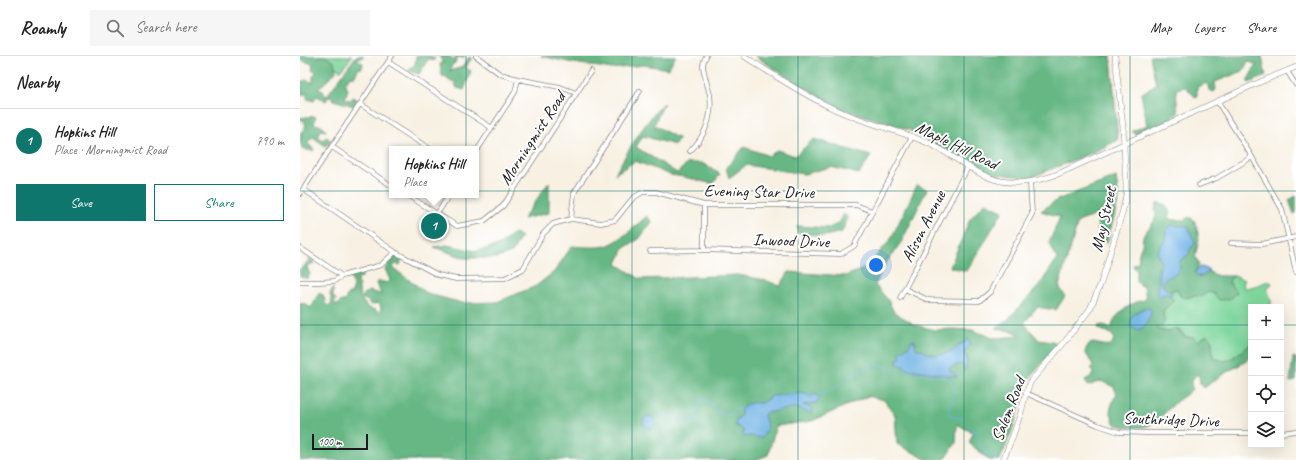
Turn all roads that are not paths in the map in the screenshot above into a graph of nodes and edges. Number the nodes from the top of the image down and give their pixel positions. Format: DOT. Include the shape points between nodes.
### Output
graph roads {
  1 [pos="392,56"];
  2 [pos="476,56"];
  3 [pos="488,56"];
  4 [pos="706,56"];
  5 [pos="744,56"];
  6 [pos="1115,56"];
  7 [pos="484,61"];
  8 [pos="388,62"];
  9 [pos="1296,67"];
  10 [pos="591,71"];
  11 [pos="1287,71"];
  12 [pos="518,79"];
  13 [pos="1296,85"];
  14 [pos="640,91"];
  15 [pos="576,93"];
  16 [pos="1217,101"];
  17 [pos="360,104"];
  18 [pos="492,128"];
  19 [pos="912,137"];
  20 [pos="1123,144"];
  21 [pos="425,146"];
  22 [pos="332,147"];
  23 [pos="479,148"];
  24 [pos="690,151"];
  25 [pos="1252,156"];
  26 [pos="968,167"];
  27 [pos="1030,183"];
  28 [pos="389,184"];
  29 [pos="1199,185"];
  30 [pos="303,189"];
  31 [pos="300,194"];
  32 [pos="411,198"];
  33 [pos="447,198"];
  34 [pos="704,205"];
  35 [pos="872,211"];
  36 [pos="437,214"];
  37 [pos="571,219"];
  38 [pos="1296,237"];
  39 [pos="1289,239"];
  40 [pos="1231,244"];
  41 [pos="300,248"];
  42 [pos="704,250"];
  43 [pos="650,251"];
  44 [pos="396,252"];
  45 [pos="1296,272"];
  46 [pos="342,276"];
  47 [pos="300,282"];
  48 [pos="905,289"];
  49 [pos="900,298"];
  50 [pos="1072,332"];
  51 [pos="1026,393"];
  52 [pos="1296,431"];
  53 [pos="1248,433"];
  54 [pos="1284,433"];
  55 [pos="1003,460"];
  1 -- 8 [label="street"];
  2 -- 7 [label="street"];
  3 -- 7 [label="street"];
  4 -- 24 [label="street" via="703,65 710,97 710,112 704,134"];
  5 -- 19 [label="street, Maple Hill Road" via="828,107"];
  6 -- 20 [label="street, May Street"];
  7 -- 12 [label="street" via="500,74"];
  8 -- 17 [label="street"];
  8 -- 18 [label="street"];
  9 -- 11 [label="street, Maple Hill Road"];
  10 -- 15 [label="street, Morningmist Road"];
  11 -- 13 [label="street"];
  11 -- 16 [label="street, Maple Hill Road"];
  12 -- 15 [label="street" via="560,87"];
  12 -- 18 [label="street" via="515,92"];
  14 -- 37 [label="street" via="574,193"];
  15 -- 36 [label="street, Morningmist Road" via="503,206 484,222 457,226"];
  16 -- 20 [label="street, Maple Hill Road"];
  16 -- 25 [label="street"];
  17 -- 21 [label="street"];
  17 -- 22 [label="street"];
  18 -- 23 [label="street"];
  19 -- 26 [label="street, Maple Hill Road" via="930,144"];
  19 -- 35 [label="street, Inwood Drive"];
  20 -- 27 [label="street, Maple Hill Road" via="1058,174"];
  20 -- 50 [label="street, May Street" via="1126,191 1123,210 1094,301"];
  22 -- 28 [label="street"];
  22 -- 30 [label="street"];
  25 -- 29 [label="street" via="1217,178"];
  25 -- 39 [label="street" via="1282,209"];
  26 -- 27 [label="street, Maple Hill Road" via="1001,181"];
  26 -- 48 [label="street, Alison Avenue"];
  27 -- 48 [label="street" via="1032,214 990,292 979,301 928,300"];
  30 -- 31 [label="street"];
  30 -- 44 [label="street, Evening Star Drive"];
  32 -- 36 [label="street, Morningmist Road"];
  33 -- 36 [label="street"];
  34 -- 35 [label="street, Evening Star Drive" via="856,205"];
  34 -- 37 [label="street, Evening Star Drive" via="656,192 643,192 633,198 615,220 601,223"];
  34 -- 42 [label="street"];
  35 -- 42 [label="street, Inwood Drive" via="854,246 841,254"];
  37 -- 44 [label="street, Evening Star Drive" via="553,224 543,234 523,269 505,278 456,279 438,276"];
  38 -- 39 [label="street"];
  39 -- 40 [label="street" via="1262,244"];
  39 -- 45 [label="street"];
  41 -- 46 [label="street"];
  42 -- 43 [label="street, Inwood Drive"];
  44 -- 46 [label="street" via="381,265"];
  46 -- 47 [label="street" via="334,281"];
  48 -- 49 [label="street, Alison Avenue"];
  50 -- 51 [label="street, Salem Road" via="1034,376"];
  51 -- 53 [label="street, Southridge Drive" via="1120,432"];
  51 -- 55 [label="street, Salem Road"];
  52 -- 54 [label="street"];
}
